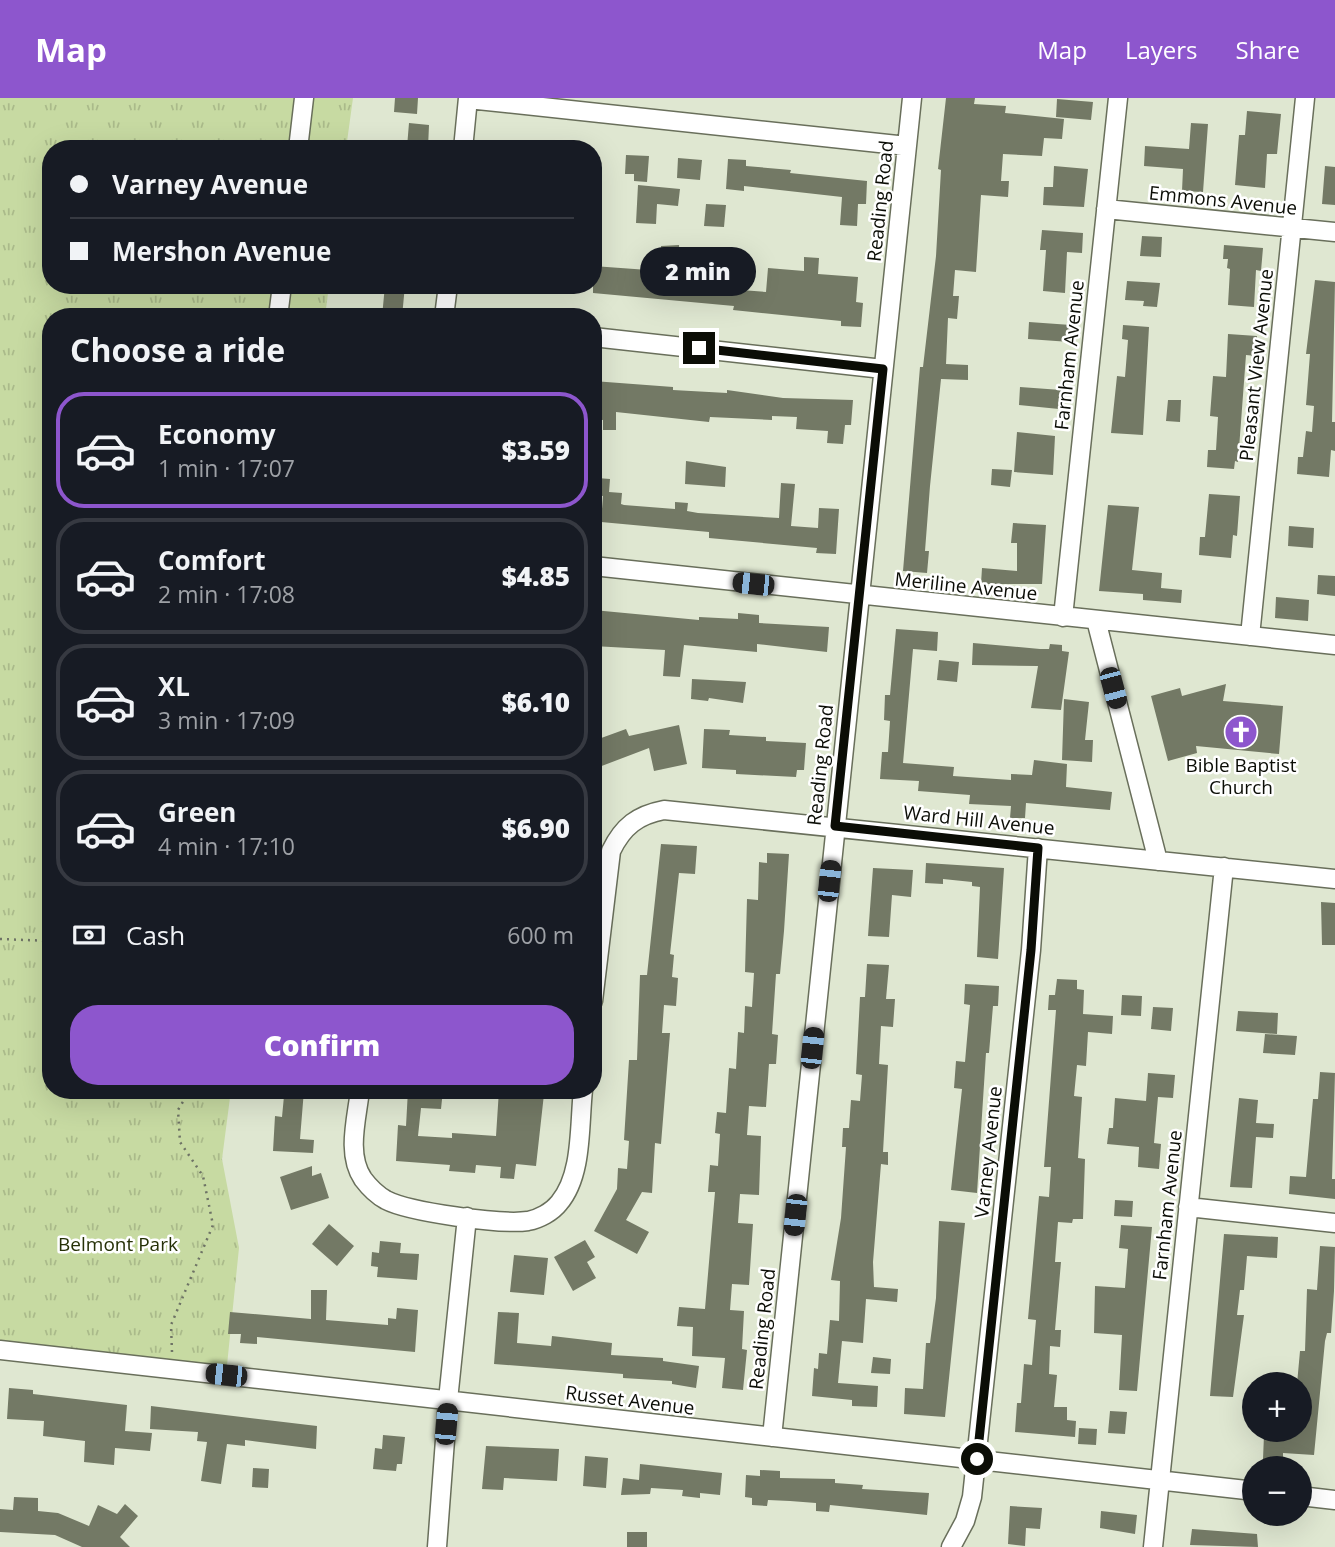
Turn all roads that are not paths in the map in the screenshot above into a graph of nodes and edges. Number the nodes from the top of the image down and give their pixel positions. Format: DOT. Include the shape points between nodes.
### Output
graph roads {
  1 [pos="304,98"];
  2 [pos="468,98"];
  3 [pos="912,98"];
  4 [pos="1118,98"];
  5 [pos="1305,98"];
  6 [pos="299,140"];
  7 [pos="464,140"];
  8 [pos="907,146"];
  9 [pos="1106,209"];
  10 [pos="1291,228"];
  11 [pos="1335,232"];
  12 [pos="602,338"];
  13 [pos="883,369"];
  14 [pos="602,567"];
  15 [pos="859,596"];
  16 [pos="1063,617"];
  17 [pos="1096,620"];
  18 [pos="1250,636"];
  19 [pos="1335,645"];
  20 [pos="835,826"];
  21 [pos="1038,848"];
  22 [pos="1158,861"];
  23 [pos="1224,867"];
  24 [pos="1335,879"];
  25 [pos="602,924"];
  26 [pos="359,1099"];
  27 [pos="582,1099"];
  28 [pos="1188,1207"];
  29 [pos="467,1217"];
  30 [pos="1335,1223"];
  31 [pos="0,1350"];
  32 [pos="448,1400"];
  33 [pos="772,1437"];
  34 [pos="977,1459"];
  35 [pos="1160,1480"];
  36 [pos="1242,1489"];
  37 [pos="1312,1497"];
  38 [pos="1335,1500"];
  39 [pos="437,1547"];
  40 [pos="951,1547"];
  41 [pos="1153,1547"];
  1 -- 6 [label="street"];
  2 -- 7 [label="street"];
  2 -- 8 [label="street"];
  3 -- 8 [label="street, Reading Road"];
  4 -- 9 [label="street, Farnham Avenue"];
  5 -- 10 [label="street, Pleasant View Avenue"];
  8 -- 13 [label="street, Reading Road"];
  9 -- 10 [label="street, Emmons Avenue"];
  9 -- 16 [label="street, Farnham Avenue"];
  10 -- 11 [label="street, Emmons Avenue"];
  10 -- 18 [label="street, Pleasant View Avenue"];
  12 -- 13 [label="street"];
  13 -- 15 [label="street, Reading Road"];
  14 -- 15 [label="street, Meriline Avenue"];
  15 -- 16 [label="street, Meriline Avenue"];
  15 -- 20 [label="street, Reading Road"];
  16 -- 17 [label="street, Meriline Avenue"];
  17 -- 18 [label="street, Meriline Avenue"];
  17 -- 22 [label="street"];
  18 -- 19 [label="street, Meriline Avenue"];
  20 -- 21 [label="street, Ward Hill Avenue"];
  20 -- 25 [label="street, Ward Hill Avenue" via="664,810 648,813 624,829 610,855"];
  20 -- 33 [label="street, Reading Road"];
  21 -- 22 [label="street, Ward Hill Avenue"];
  21 -- 34 [label="street, Varney Avenue"];
  22 -- 23 [label="street, Ward Hill Avenue"];
  23 -- 24 [label="street, Ward Hill Avenue"];
  23 -- 28 [label="street, Farnham Avenue"];
  26 -- 29 [label="street" via="356,1165 372,1190 400,1205"];
  27 -- 29 [label="street" via="574,1174 558,1204 531,1221"];
  28 -- 30 [label="street"];
  28 -- 35 [label="street, Farnham Avenue"];
  29 -- 32 [label="street"];
  31 -- 32 [label="street, Russet Avenue"];
  32 -- 33 [label="street, Russet Avenue"];
  32 -- 39 [label="street"];
  33 -- 34 [label="street, Russet Avenue"];
  34 -- 35 [label="street, Russet Avenue"];
  34 -- 40 [label="street, Varney Avenue" via="969,1509"];
  35 -- 36 [label="street, Russet Avenue"];
  35 -- 41 [label="street, Farnham Avenue"];
  37 -- 38 [label="street"];
}
